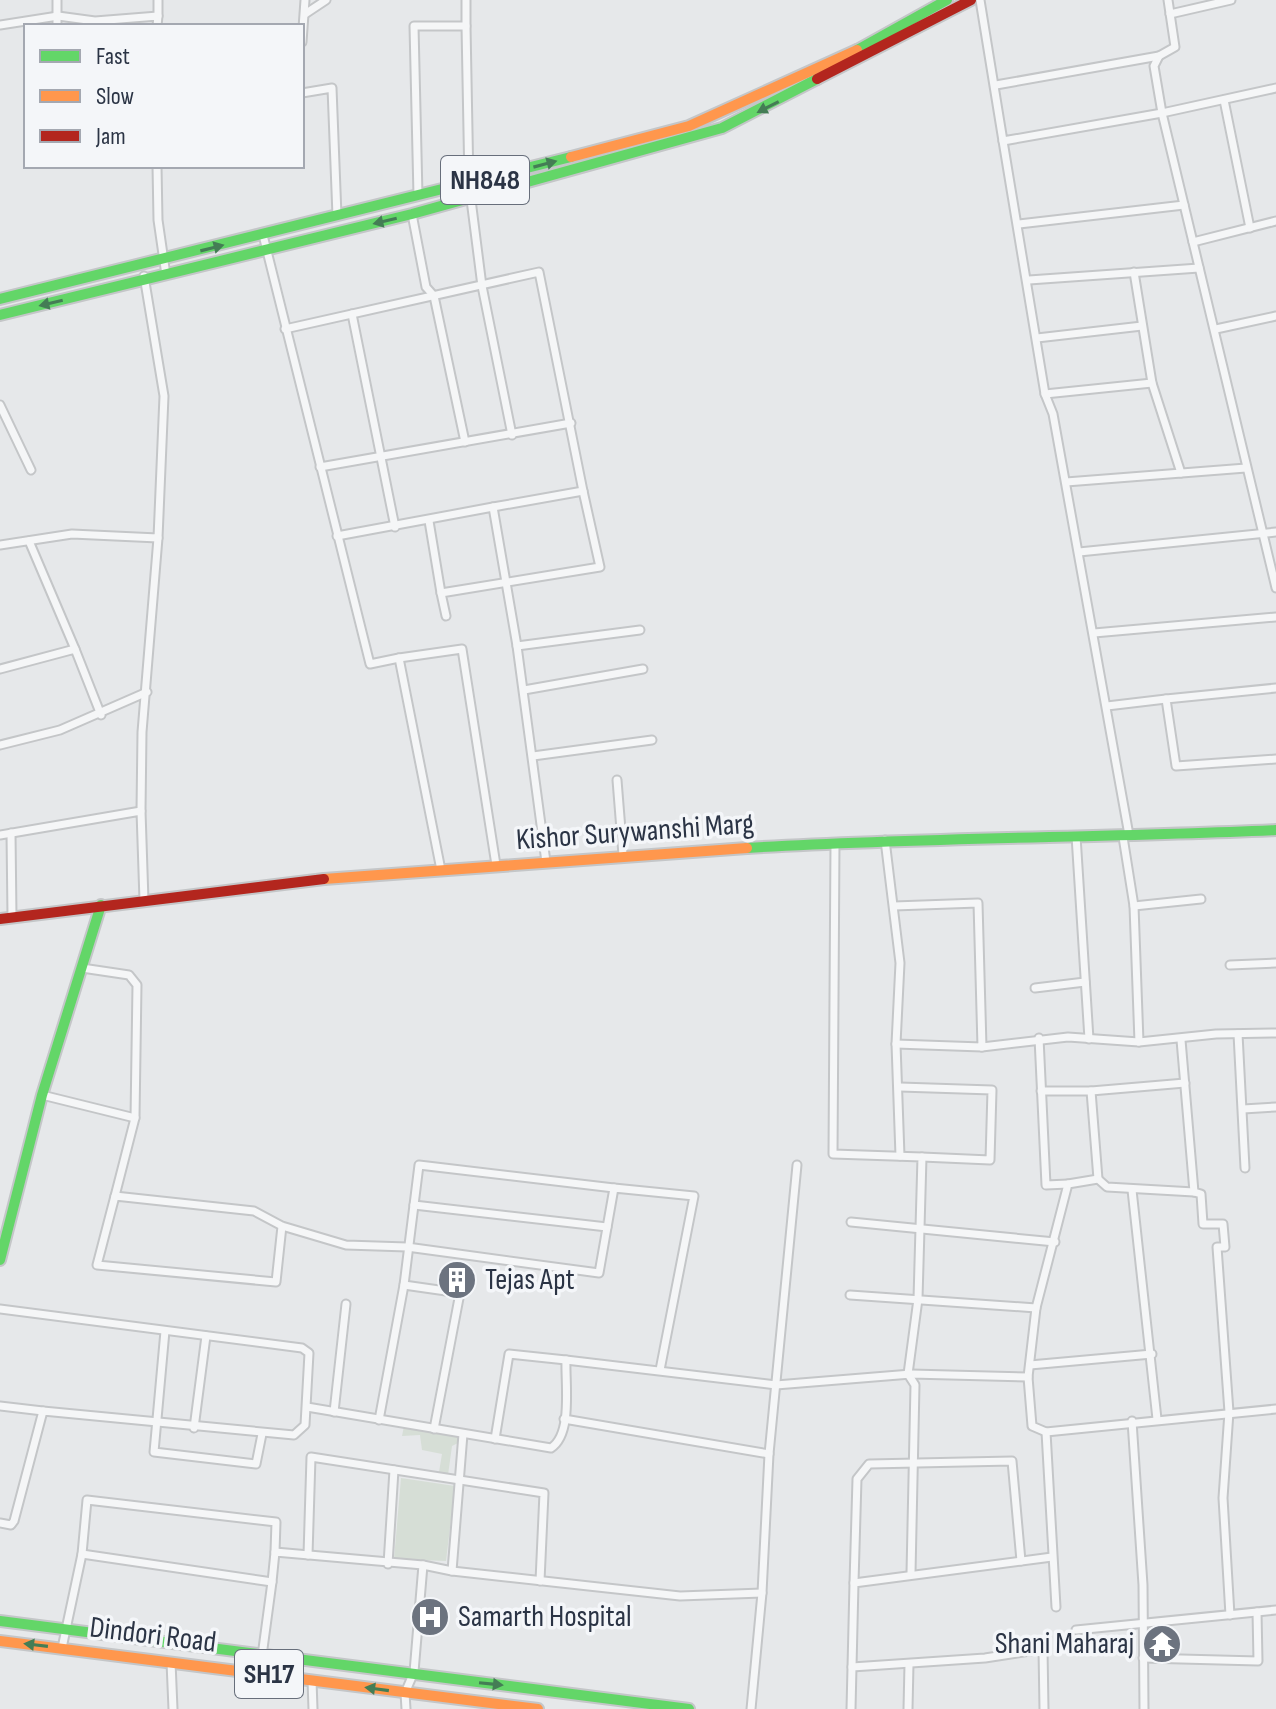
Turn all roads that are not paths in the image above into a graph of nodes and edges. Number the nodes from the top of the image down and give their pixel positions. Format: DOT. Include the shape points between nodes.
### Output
graph roads {
  1 [pos="57,0"];
  2 [pos="158,0"];
  3 [pos="305,0"];
  4 [pos="326,0"];
  5 [pos="466,0"];
  6 [pos="947,0"];
  7 [pos="971,0"];
  8 [pos="980,0"];
  9 [pos="1168,0"];
  10 [pos="1231,0"];
  11 [pos="305,14"];
  12 [pos="1170,14"];
  13 [pos="58,16"];
  14 [pos="158,16"];
  15 [pos="57,24"];
  16 [pos="157,24"];
  17 [pos="304,24"];
  18 [pos="0,25"];
  19 [pos="466,26"];
  20 [pos="1159,56"];
  21 [pos="996,85"];
  22 [pos="1276,88"];
  23 [pos="304,93"];
  24 [pos="1224,100"];
  25 [pos="1162,113"];
  26 [pos="1003,141"];
  27 [pos="157,168"];
  28 [pos="469,184"];
  29 [pos="418,196"];
  30 [pos="471,198"];
  31 [pos="1184,205"];
  32 [pos="412,214"];
  33 [pos="337,216"];
  34 [pos="1276,221"];
  35 [pos="1019,224"];
  36 [pos="1250,228"];
  37 [pos="263,235"];
  38 [pos="1193,242"];
  39 [pos="267,250"];
  40 [pos="163,260"];
  41 [pos="142,265"];
  42 [pos="1199,268"];
  43 [pos="1134,272"];
  44 [pos="166,276"];
  45 [pos="84,279"];
  46 [pos="1029,280"];
  47 [pos="145,281"];
  48 [pos="482,286"];
  49 [pos="87,294"];
  50 [pos="18,295"];
  51 [pos="434,296"];
  52 [pos="0,299"];
  53 [pos="22,310"];
  54 [pos="352,314"];
  55 [pos="0,315"];
  56 [pos="1276,316"];
  57 [pos="1142,326"];
  58 [pos="285,329"];
  59 [pos="1216,329"];
  60 [pos="1037,338"];
  61 [pos="1152,383"];
  62 [pos="1045,394"];
  63 [pos="0,405"];
  64 [pos="571,423"];
  65 [pos="512,435"];
  66 [pos="465,442"];
  67 [pos="382,456"];
  68 [pos="320,467"];
  69 [pos="1246,468"];
  70 [pos="31,470"];
  71 [pos="1181,473"];
  72 [pos="1066,482"];
  73 [pos="583,491"];
  74 [pos="493,507"];
  75 [pos="429,521"];
  76 [pos="395,527"];
  77 [pos="1276,532"];
  78 [pos="337,536"];
  79 [pos="1263,536"];
  80 [pos="158,538"];
  81 [pos="29,541"];
  82 [pos="0,545"];
  83 [pos="1079,552"];
  84 [pos="507,581"];
  85 [pos="1276,588"];
  86 [pos="441,593"];
  87 [pos="446,616"];
  88 [pos="1276,617"];
  89 [pos="640,630"];
  90 [pos="1094,633"];
  91 [pos="517,646"];
  92 [pos="75,649"];
  93 [pos="399,658"];
  94 [pos="0,669"];
  95 [pos="643,669"];
  96 [pos="1276,688"];
  97 [pos="524,690"];
  98 [pos="147,692"];
  99 [pos="1166,699"];
  100 [pos="1107,706"];
  101 [pos="101,715"];
  102 [pos="652,740"];
  103 [pos="0,745"];
  104 [pos="533,756"];
  105 [pos="1276,759"];
  106 [pos="617,780"];
  107 [pos="141,811"];
  108 [pos="1276,830"];
  109 [pos="11,833"];
  110 [pos="0,835"];
  111 [pos="1076,836"];
  112 [pos="1126,836"];
  113 [pos="885,840"];
  114 [pos="835,843"];
  115 [pos="623,855"];
  116 [pos="546,862"];
  117 [pos="496,865"];
  118 [pos="441,870"];
  119 [pos="1201,899"];
  120 [pos="144,901"];
  121 [pos="101,905"];
  122 [pos="894,906"];
  123 [pos="1134,906"];
  124 [pos="6,918"];
  125 [pos="1276,963"];
  126 [pos="1230,965"];
  127 [pos="82,968"];
  128 [pos="1085,982"];
  129 [pos="1035,988"];
  130 [pos="1276,1033"];
  131 [pos="1238,1034"];
  132 [pos="1039,1038"];
  133 [pos="1089,1039"];
  134 [pos="1181,1040"];
  135 [pos="1139,1042"];
  136 [pos="896,1044"];
  137 [pos="982,1047"];
  138 [pos="1185,1083"];
  139 [pos="900,1087"];
  140 [pos="1041,1091"];
  141 [pos="1091,1091"];
  142 [pos="42,1095"];
  143 [pos="1276,1107"];
  144 [pos="1243,1109"];
  145 [pos="135,1118"];
  146 [pos="900,1156"];
  147 [pos="922,1157"];
  148 [pos="797,1165"];
  149 [pos="1245,1168"];
  150 [pos="1098,1179"];
  151 [pos="1068,1184"];
  152 [pos="614,1188"];
  153 [pos="1132,1190"];
  154 [pos="1194,1192"];
  155 [pos="115,1196"];
  156 [pos="414,1205"];
  157 [pos="851,1222"];
  158 [pos="282,1226"];
  159 [pos="607,1227"];
  160 [pos="918,1228"];
  161 [pos="1055,1242"];
  162 [pos="407,1247"];
  163 [pos="0,1260"];
  164 [pos="404,1285"];
  165 [pos="850,1295"];
  166 [pos="918,1299"];
  167 [pos="346,1304"];
  168 [pos="1036,1308"];
  169 [pos="0,1309"];
  170 [pos="165,1331"];
  171 [pos="206,1336"];
  172 [pos="1152,1354"];
  173 [pos="566,1360"];
  174 [pos="1030,1365"];
  175 [pos="660,1370"];
  176 [pos="908,1374"];
  177 [pos="1028,1377"];
  178 [pos="776,1385"];
  179 [pos="0,1406"];
  180 [pos="307,1407"];
  181 [pos="1276,1409"];
  182 [pos="43,1411"];
  183 [pos="334,1412"];
  184 [pos="1229,1412"];
  185 [pos="564,1419"];
  186 [pos="1157,1419"];
  187 [pos="379,1420"];
  188 [pos="1132,1421"];
  189 [pos="155,1424"];
  190 [pos="194,1428"];
  191 [pos="434,1429"];
  192 [pos="1046,1432"];
  193 [pos="262,1434"];
  194 [pos="463,1434"];
  195 [pos="495,1439"];
  196 [pos="769,1454"];
  197 [pos="914,1464"];
  198 [pos="394,1470"];
  199 [pos="462,1481"];
  200 [pos="0,1523"];
  201 [pos="275,1552"];
  202 [pos="82,1554"];
  203 [pos="308,1555"];
  204 [pos="1052,1557"];
  205 [pos="1021,1561"];
  206 [pos="388,1564"];
  207 [pos="423,1565"];
  208 [pos="452,1571"];
  209 [pos="911,1573"];
  210 [pos="540,1581"];
  211 [pos="272,1582"];
  212 [pos="854,1583"];
  213 [pos="762,1593"];
  214 [pos="1056,1607"];
  215 [pos="1276,1610"];
  216 [pos="1257,1612"];
  217 [pos="1230,1615"];
  218 [pos="0,1621"];
  219 [pos="1143,1624"];
  220 [pos="65,1630"];
  221 [pos="1076,1630"];
  222 [pos="0,1641"];
  223 [pos="62,1648"];
  224 [pos="262,1656"];
  225 [pos="1143,1658"];
  226 [pos="171,1662"];
  227 [pos="909,1664"];
  228 [pos="852,1667"];
  229 [pos="414,1672"];
  230 [pos="312,1680"];
  231 [pos="405,1693"];
  232 [pos="505,1708"];
  233 [pos="173,1709"];
  234 [pos="313,1709"];
  235 [pos="406,1709"];
  236 [pos="538,1709"];
  237 [pos="689,1709"];
  238 [pos="751,1709"];
  239 [pos="851,1709"];
  240 [pos="908,1709"];
  241 [pos="1044,1709"];
  242 [pos="1144,1709"];
  1 -- 13 [label="street"];
  2 -- 14 [label="street"];
  3 -- 11 [label="street"];
  4 -- 11 [label="street"];
  5 -- 19 [label="street"];
  28 -- 6 [label="main road, NH848, one-way" via="711,118 831,64"];
  7 -- 30 [label="main road, NH848, one-way" via="722,128"];
  8 -- 21 [label="street"];
  9 -- 12 [label="street"];
  10 -- 12 [label="street"];
  11 -- 17 [label="street"];
  12 -- 20 [label="street" via="1175,47"];
  13 -- 14 [label="street" via="95,21"];
  13 -- 15 [label="street"];
  13 -- 18 [label="street"];
  14 -- 16 [label="street"];
  19 -- 28 [label="street"];
  19 -- 29 [label="street" via="414,26"];
  20 -- 21 [label="street"];
  20 -- 25 [label="street" via="1154,66"];
  21 -- 26 [label="street"];
  22 -- 24 [label="street"];
  23 -- 33 [label="street" via="332,88"];
  24 -- 25 [label="street"];
  24 -- 36 [label="street"];
  25 -- 26 [label="street"];
  25 -- 31 [label="street"];
  26 -- 35 [label="street"];
  27 -- 40 [label="street"];
  28 -- 29 [label="main road, NH848"];
  28 -- 30 [label="street"];
  29 -- 33 [label="main road, NH848"];
  30 -- 32 [label="main road, NH848"];
  30 -- 48 [label="street"];
  31 -- 35 [label="street"];
  31 -- 38 [label="street"];
  32 -- 39 [label="main road, NH848, one-way"];
  32 -- 51 [label="street" via="426,287"];
  33 -- 37 [label="main road, NH848"];
  34 -- 36 [label="street"];
  35 -- 46 [label="street"];
  36 -- 38 [label="street"];
  37 -- 39 [label="street"];
  40 -- 37 [label="main road, NH848, one-way"];
  38 -- 42 [label="street"];
  39 -- 44 [label="main road, NH848"];
  39 -- 58 [label="street"];
  40 -- 41 [label="main road, NH848"];
  40 -- 44 [label="street"];
  41 -- 45 [label="main road, NH848"];
  41 -- 47 [label="street"];
  42 -- 43 [label="street"];
  42 -- 59 [label="street"];
  43 -- 46 [label="street"];
  43 -- 57 [label="street"];
  44 -- 47 [label="main road, NH848"];
  45 -- 49 [label="main road"];
  45 -- 50 [label="main road, NH848"];
  46 -- 60 [label="street"];
  47 -- 49 [label="main road, NH848"];
  47 -- 80 [label="street" via="164,396"];
  48 -- 51 [label="street"];
  48 -- 64 [label="street" via="539,272"];
  48 -- 65 [label="street"];
  49 -- 53 [label="main road, NH848, one-way"];
  50 -- 52 [label="main road, NH848"];
  50 -- 53 [label="main road"];
  51 -- 54 [label="street"];
  51 -- 66 [label="street"];
  53 -- 55 [label="main road, NH848"];
  54 -- 58 [label="street"];
  54 -- 67 [label="street"];
  56 -- 59 [label="street"];
  57 -- 60 [label="street"];
  57 -- 61 [label="street"];
  58 -- 68 [label="street"];
  59 -- 69 [label="street"];
  60 -- 62 [label="street"];
  61 -- 62 [label="street"];
  61 -- 71 [label="street"];
  62 -- 72 [label="street"];
  63 -- 70 [label="street"];
  64 -- 65 [label="street"];
  64 -- 73 [label="street"];
  65 -- 66 [label="street"];
  66 -- 67 [label="street"];
  67 -- 68 [label="street"];
  67 -- 76 [label="street"];
  68 -- 78 [label="street"];
  69 -- 71 [label="street"];
  69 -- 79 [label="street"];
  71 -- 72 [label="street"];
  72 -- 83 [label="street"];
  73 -- 74 [label="street"];
  73 -- 84 [label="street" via="600,567"];
  74 -- 75 [label="street"];
  74 -- 84 [label="street"];
  75 -- 76 [label="street"];
  75 -- 86 [label="street"];
  76 -- 78 [label="street"];
  77 -- 79 [label="street"];
  78 -- 93 [label="street" via="370,664"];
  79 -- 83 [label="street"];
  79 -- 85 [label="street"];
  80 -- 81 [label="street" via="72,534"];
  80 -- 98 [label="street"];
  81 -- 82 [label="street"];
  81 -- 92 [label="street"];
  83 -- 90 [label="street"];
  84 -- 86 [label="street"];
  84 -- 91 [label="street"];
  86 -- 87 [label="street"];
  88 -- 90 [label="street"];
  89 -- 91 [label="street"];
  90 -- 100 [label="street"];
  91 -- 97 [label="street"];
  92 -- 94 [label="street"];
  92 -- 101 [label="street"];
  93 -- 117 [label="street" via="462,649"];
  93 -- 118 [label="street"];
  95 -- 97 [label="street"];
  96 -- 99 [label="street"];
  97 -- 104 [label="street"];
  98 -- 101 [label="street"];
  98 -- 107 [label="street"];
  99 -- 100 [label="street"];
  99 -- 105 [label="street" via="1176,766"];
  100 -- 112 [label="street"];
  101 -- 103 [label="street"];
  102 -- 104 [label="street"];
  104 -- 116 [label="street"];
  106 -- 115 [label="street"];
  107 -- 109 [label="street"];
  107 -- 120 [label="street"];
  108 -- 112 [label="main road, Kishor Surywanshi Marg"];
  109 -- 110 [label="street"];
  109 -- 124 [label="street"];
  111 -- 112 [label="main road, Kishor Surywanshi Marg"];
  111 -- 113 [label="main road, Kishor Surywanshi Marg"];
  111 -- 128 [label="street"];
  112 -- 123 [label="street"];
  113 -- 114 [label="main road, Kishor Surywanshi Marg"];
  113 -- 122 [label="street"];
  114 -- 115 [label="main road, Kishor Surywanshi Marg"];
  114 -- 146 [label="street" via="833,1154"];
  115 -- 116 [label="main road, Kishor Surywanshi Marg"];
  116 -- 117 [label="main road, Kishor Surywanshi Marg"];
  117 -- 118 [label="main road, Kishor Surywanshi Marg"];
  118 -- 120 [label="main road, Kishor Surywanshi Marg"];
  119 -- 123 [label="street"];
  120 -- 121 [label="main road, Kishor Surywanshi Marg"];
  121 -- 124 [label="main road, Kishor Surywanshi Marg"];
  121 -- 127 [label="main road"];
  122 -- 136 [label="street" via="900,963"];
  122 -- 137 [label="street" via="978,903"];
  123 -- 135 [label="street"];
  125 -- 126 [label="street"];
  127 -- 142 [label="main road"];
  127 -- 145 [label="street" via="129,975 137,985"];
  128 -- 129 [label="street"];
  128 -- 133 [label="street"];
  130 -- 131 [label="street"];
  131 -- 134 [label="street"];
  131 -- 144 [label="street"];
  132 -- 133 [label="street"];
  132 -- 137 [label="street"];
  132 -- 140 [label="street"];
  133 -- 135 [label="street"];
  134 -- 135 [label="street"];
  134 -- 138 [label="street"];
  136 -- 137 [label="street"];
  136 -- 139 [label="street"];
  138 -- 141 [label="street"];
  138 -- 154 [label="street"];
  139 -- 146 [label="street"];
  139 -- 147 [label="street" via="992,1090 990,1160"];
  140 -- 141 [label="street"];
  140 -- 151 [label="street" via="1046,1185"];
  141 -- 150 [label="street"];
  142 -- 145 [label="street"];
  142 -- 163 [label="main road"];
  143 -- 144 [label="street"];
  144 -- 149 [label="street"];
  145 -- 155 [label="street"];
  146 -- 147 [label="street"];
  147 -- 160 [label="street"];
  148 -- 178 [label="street"];
  150 -- 151 [label="street"];
  150 -- 153 [label="street" via="1107,1187"];
  151 -- 161 [label="street"];
  152 -- 156 [label="street" via="419,1165"];
  152 -- 159 [label="street"];
  152 -- 175 [label="street" via="694,1196"];
  153 -- 154 [label="street"];
  153 -- 172 [label="street"];
  154 -- 184 [label="street" via="1201,1194 1203,1224 1223,1224 1225,1247 1217,1247"];
  155 -- 158 [label="street" via="254,1211"];
  155 -- 158 [label="street" via="97,1265 276,1282"];
  156 -- 159 [label="street"];
  156 -- 162 [label="street"];
  157 -- 160 [label="street"];
  158 -- 162 [label="street" via="346,1245"];
  159 -- 162 [label="street" via="599,1273"];
  160 -- 161 [label="street"];
  160 -- 166 [label="street"];
  161 -- 168 [label="street"];
  162 -- 164 [label="street"];
  164 -- 187 [label="street"];
  164 -- 191 [label="street" via="460,1293"];
  165 -- 166 [label="street"];
  166 -- 168 [label="street"];
  166 -- 176 [label="street"];
  167 -- 183 [label="street"];
  168 -- 174 [label="street"];
  169 -- 170 [label="street"];
  170 -- 171 [label="street"];
  170 -- 189 [label="street"];
  171 -- 180 [label="street" via="307,1350"];
  171 -- 190 [label="street"];
  172 -- 174 [label="street"];
  172 -- 186 [label="street"];
  173 -- 175 [label="street"];
  173 -- 185 [label="street"];
  173 -- 195 [label="street" via="509,1354"];
  174 -- 177 [label="street"];
  175 -- 178 [label="street"];
  176 -- 177 [label="street"];
  176 -- 178 [label="street"];
  176 -- 197 [label="street" via="915,1385"];
  177 -- 192 [label="street" via="1032,1426"];
  178 -- 196 [label="street"];
  179 -- 182 [label="street"];
  180 -- 183 [label="street"];
  180 -- 193 [label="street" via="301,1432"];
  181 -- 184 [label="street"];
  182 -- 189 [label="street"];
  182 -- 200 [label="street" via="14,1521"];
  183 -- 187 [label="street"];
  184 -- 186 [label="street"];
  184 -- 217 [label="street" via="1223,1498"];
  185 -- 195 [label="street" via="560,1438 551,1448"];
  185 -- 196 [label="street"];
  186 -- 188 [label="street"];
  187 -- 191 [label="street"];
  188 -- 192 [label="street"];
  188 -- 219 [label="street"];
  189 -- 190 [label="street"];
  189 -- 193 [label="street" via="152,1448 157,1455 252,1464 258,1461"];
  190 -- 193 [label="street"];
  191 -- 194 [label="street"];
  192 -- 204 [label="street"];
  194 -- 195 [label="street"];
  194 -- 199 [label="street"];
  196 -- 213 [label="street"];
  197 -- 205 [label="street" via="1012,1461"];
  197 -- 209 [label="street"];
  197 -- 212 [label="street" via="869,1464 857,1479"];
  198 -- 199 [label="street"];
  198 -- 203 [label="street" via="311,1457"];
  198 -- 206 [label="street"];
  199 -- 208 [label="street"];
  199 -- 210 [label="street" via="544,1493"];
  201 -- 202 [label="street" via="276,1522 87,1500"];
  201 -- 203 [label="street"];
  201 -- 211 [label="street"];
  202 -- 211 [label="street"];
  202 -- 220 [label="street"];
  203 -- 206 [label="street"];
  204 -- 205 [label="street"];
  204 -- 214 [label="street"];
  205 -- 209 [label="street"];
  206 -- 207 [label="street"];
  207 -- 208 [label="street"];
  207 -- 229 [label="street"];
  208 -- 210 [label="street"];
  209 -- 212 [label="street"];
  210 -- 213 [label="street" via="680,1596"];
  211 -- 224 [label="street"];
  212 -- 228 [label="street"];
  213 -- 238 [label="street"];
  215 -- 216 [label="street"];
  216 -- 217 [label="street"];
  216 -- 225 [label="street" via="1258,1661"];
  217 -- 219 [label="street"];
  218 -- 220 [label="main road"];
  219 -- 221 [label="street"];
  219 -- 225 [label="street"];
  220 -- 223 [label="street"];
  220 -- 224 [label="main road"];
  223 -- 222 [label="main road, Dindori Road / SH17, one-way"];
  223 -- 226 [label="main road, Dindori Road / SH17"];
  224 -- 229 [label="main road"];
  225 -- 242 [label="street"];
  226 -- 230 [label="main road, Dindori Road / SH17"];
  226 -- 233 [label="street"];
  227 -- 228 [label="street"];
  227 -- 240 [label="street"];
  227 -- 241 [label="street" via="1043,1649"];
  228 -- 239 [label="street"];
  229 -- 231 [label="street"];
  229 -- 237 [label="main road, one-way"];
  231 -- 230 [label="main road, Dindori Road / SH17, one-way"];
  230 -- 234 [label="street"];
  231 -- 232 [label="main road, Dindori Road / SH17"];
  231 -- 235 [label="street"];
  232 -- 236 [label="main road, Dindori Road / SH17"];
}
